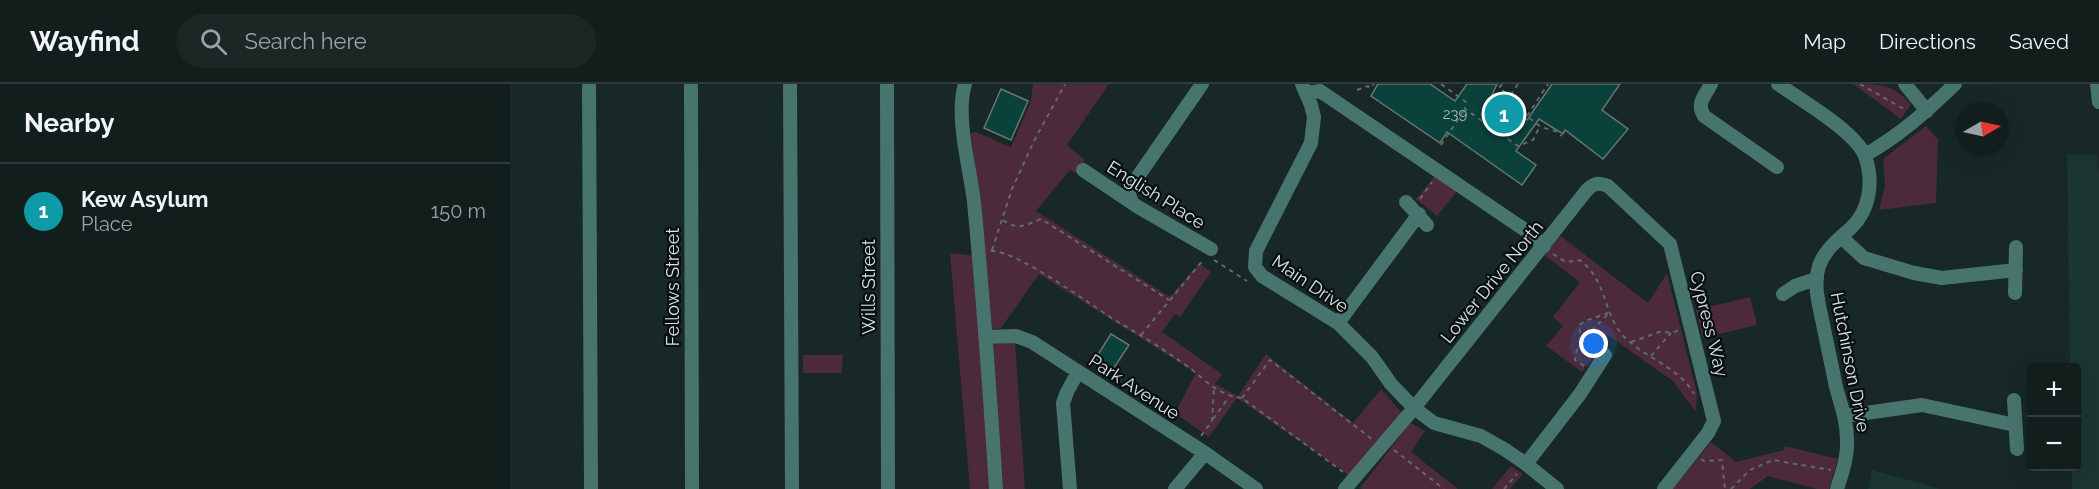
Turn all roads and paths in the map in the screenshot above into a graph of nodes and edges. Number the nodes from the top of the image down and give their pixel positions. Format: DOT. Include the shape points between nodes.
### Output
graph roads {
  1 [pos="589,84"];
  2 [pos="691,84"];
  3 [pos="790,84"];
  4 [pos="887,84"];
  5 [pos="965,84"];
  6 [pos="1065,84"];
  7 [pos="1202,84"];
  8 [pos="1374,84"];
  9 [pos="1441,84"];
  10 [pos="1502,84"];
  11 [pos="1518,84"];
  12 [pos="1548,84"];
  13 [pos="1711,84"];
  14 [pos="1778,84"];
  15 [pos="1860,84"];
  16 [pos="1905,84"];
  17 [pos="1955,84"];
  18 [pos="2097,84"];
  19 [pos="1304,88"];
  20 [pos="1357,90"];
  21 [pos="1510,96"];
  22 [pos="2099,102"];
  23 [pos="1465,109"];
  24 [pos="1927,111"];
  25 [pos="1527,116"];
  26 [pos="1540,126"];
  27 [pos="1562,136"];
  28 [pos="1441,145"];
  29 [pos="1865,155"];
  30 [pos="1777,168"];
  31 [pos="1083,170"];
  32 [pos="1439,172"];
  33 [pos="1601,183"];
  34 [pos="1132,201"];
  35 [pos="1412,208"];
  36 [pos="1003,220"];
  37 [pos="1427,225"];
  38 [pos="1841,237"];
  39 [pos="1544,246"];
  40 [pos="2016,247"];
  41 [pos="1211,249"];
  42 [pos="2016,270"];
  43 [pos="1816,279"];
  44 [pos="1247,281"];
  45 [pos="2015,293"];
  46 [pos="1783,294"];
  47 [pos="1169,300"];
  48 [pos="1610,312"];
  49 [pos="1338,323"];
  50 [pos="1691,326"];
  51 [pos="1671,333"];
  52 [pos="1141,335"];
  53 [pos="986,338"];
  54 [pos="1582,342"];
  55 [pos="1631,342"];
  56 [pos="1605,355"];
  57 [pos="1651,356"];
  58 [pos="1594,370"];
  59 [pos="1078,372"];
  60 [pos="1214,388"];
  61 [pos="1229,397"];
  62 [pos="1242,398"];
  63 [pos="1697,400"];
  64 [pos="2014,400"];
  65 [pos="1414,408"];
  66 [pos="1845,416"];
  67 [pos="1212,421"];
  68 [pos="2015,425"];
  69 [pos="1198,440"];
  70 [pos="1383,443"];
  71 [pos="2017,449"];
  72 [pos="1693,452"];
  73 [pos="1205,453"];
  74 [pos="1521,469"];
  75 [pos="1842,472"];
  76 [pos="1349,484"];
  77 [pos="591,489"];
  78 [pos="692,489"];
  79 [pos="792,489"];
  80 [pos="888,489"];
  81 [pos="996,489"];
  82 [pos="1070,489"];
  83 [pos="1175,489"];
  84 [pos="1256,489"];
  85 [pos="1444,489"];
  86 [pos="1503,489"];
  87 [pos="1557,489"];
  88 [pos="1664,489"];
  89 [pos="1725,489"];
  90 [pos="1731,489"];
  91 [pos="1837,489"];
  1 -- 77 [label="street"];
  2 -- 78 [label="street, Fellows Street"];
  3 -- 79 [label="street"];
  4 -- 80 [label="street, Wills Street"];
  5 -- 53 [label="street" via="963,129 973,192"];
  6 -- 36 [label="path" via="1012,189"];
  7 -- 34 [label="street" via="1130,188"];
  8 -- 20 [label="path"];
  9 -- 23 [label="path" via="1466,102"];
  10 -- 21 [label="path" via="1499,88"];
  11 -- 21 [label="path"];
  12 -- 25 [label="path"];
  13 -- 30 [label="street" via="1701,101 1704,116"];
  14 -- 29 [label="street" via="1842,129"];
  15 -- 24 [label="path" via="1904,108"];
  16 -- 24 [label="street"];
  17 -- 24 [label="street"];
  18 -- 22 [label="street"];
  19 -- 32 [label="street" via="1320,91"];
  19 -- 49 [label="street, Main Drive" via="1314,117 1311,142 1256,251 1255,267 1262,276"];
  21 -- 25 [label="path" via="1521,104"];
  23 -- 26 [label="path" via="1518,146 1533,140"];
  23 -- 28 [label="path"];
  24 -- 29 [label="street"];
  25 -- 26 [label="path"];
  26 -- 27 [label="path"];
  29 -- 38 [label="street, Hutchinson Drive" via="1870,194 1864,210"];
  31 -- 34 [label="street, English Place"];
  32 -- 35 [label="path"];
  32 -- 39 [label="street"];
  33 -- 39 [label="street, Lower Drive North" via="1587,190"];
  33 -- 50 [label="street, Cypress Way" via="1670,244"];
  34 -- 41 [label="street, English Place"];
  35 -- 37 [label="street"];
  35 -- 49 [label="street"];
  36 -- 47 [label="path" via="1019,227 1041,219"];
  36 -- 52 [label="path" via="992,250 1002,251 1046,275"];
  38 -- 42 [label="street" via="1864,258 1914,273 1942,278"];
  38 -- 43 [label="street, Hutchinson Drive" via="1827,250"];
  39 -- 48 [label="path" via="1558,259 1580,261 1589,268"];
  39 -- 65 [label="street, Lower Drive North"];
  40 -- 42 [label="street"];
  42 -- 45 [label="street"];
  43 -- 46 [label="street" via="1795,285"];
  43 -- 66 [label="street, Hutchinson Drive"];
  44 -- 47 [label="path" via="1207,256"];
  47 -- 52 [label="path"];
  48 -- 54 [label="path"];
  48 -- 54 [label="path" via="1579,326"];
  48 -- 55 [label="path"];
  49 -- 65 [label="street, Main Drive"];
  50 -- 51 [label="path"];
  50 -- 72 [label="street, Cypress Way" via="1714,421"];
  51 -- 55 [label="path" via="1662,331"];
  51 -- 57 [label="path"];
  52 -- 60 [label="path"];
  53 -- 59 [label="street, Park Avenue" via="1020,337"];
  53 -- 81 [label="street"];
  54 -- 58 [label="path" via="1575,360"];
  55 -- 57 [label="path"];
  56 -- 58 [label="street"];
  57 -- 63 [label="path" via="1685,382"];
  58 -- 74 [label="street"];
  59 -- 73 [label="street, Park Avenue"];
  59 -- 82 [label="street" via="1063,403"];
  60 -- 61 [label="path"];
  60 -- 67 [label="path"];
  61 -- 62 [label="path"];
  61 -- 67 [label="path"];
  62 -- 70 [label="path" via="1270,360 1365,435"];
  62 -- 76 [label="path"];
  64 -- 68 [label="street"];
  65 -- 70 [label="street, Lower Drive North"];
  65 -- 74 [label="street, Main Drive" via="1434,423 1481,436"];
  66 -- 68 [label="street" via="1923,405"];
  66 -- 75 [label="street, Hutchinson Drive" via="1847,454"];
  67 -- 69 [label="path"];
  68 -- 71 [label="street"];
  70 -- 76 [label="street, Lower Drive North"];
  70 -- 85 [label="path"];
  72 -- 88 [label="street, Cypress Way"];
  72 -- 89 [label="path" via="1704,461 1722,460"];
  73 -- 83 [label="street"];
  73 -- 84 [label="street, Park Avenue"];
  74 -- 86 [label="path"];
  74 -- 87 [label="street, Main Drive"];
  75 -- 90 [label="path" via="1773,459 1750,470"];
  75 -- 91 [label="street, Hutchinson Drive"];
}
